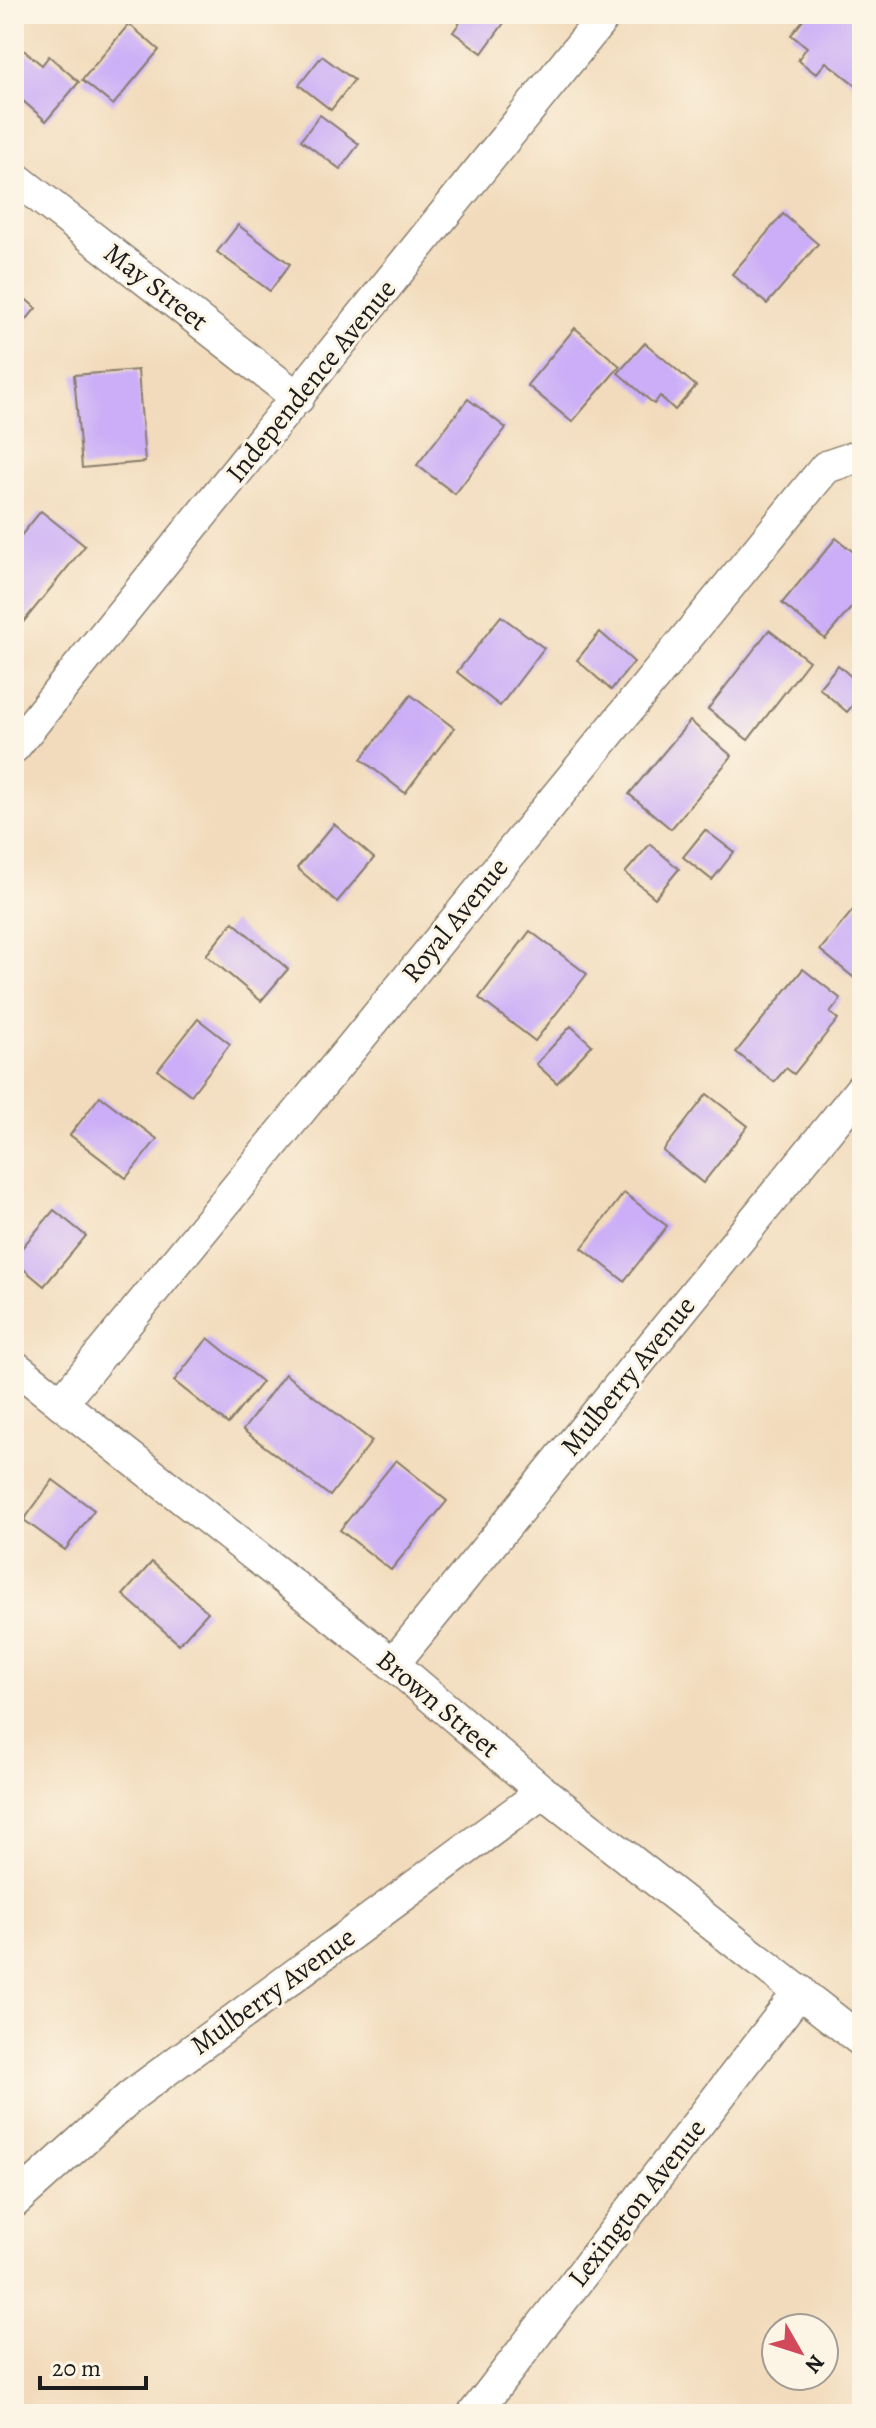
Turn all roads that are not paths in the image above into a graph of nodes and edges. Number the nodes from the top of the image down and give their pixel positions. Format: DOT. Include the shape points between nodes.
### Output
graph roads {
  1 [pos="606,14"];
  2 [pos="14,177"];
  3 [pos="298,398"];
  4 [pos="862,455"];
  5 [pos="17,738"];
  6 [pos="862,1088"];
  7 [pos="14,1366"];
  8 [pos="61,1403"];
  9 [pos="393,1664"];
  10 [pos="543,1792"];
  11 [pos="800,1991"];
  12 [pos="862,2041"];
  13 [pos="14,2202"];
  14 [pos="474,2414"];
  1 -- 3 [label="street, Independence Avenue"];
  2 -- 3 [label="street, May Street"];
  3 -- 5 [label="street, Independence Avenue"];
  4 -- 8 [label="street, Royal Avenue" via="826,467"];
  6 -- 9 [label="street, Mulberry Avenue"];
  7 -- 8 [label="street, Brown Street"];
  8 -- 9 [label="street, Brown Street"];
  9 -- 10 [label="street, Brown Street"];
  10 -- 11 [label="street, Brown Street"];
  10 -- 13 [label="street, Mulberry Avenue" via="131,2096"];
  11 -- 12 [label="street, Brown Street"];
  11 -- 14 [label="street, Lexington Avenue"];
}
